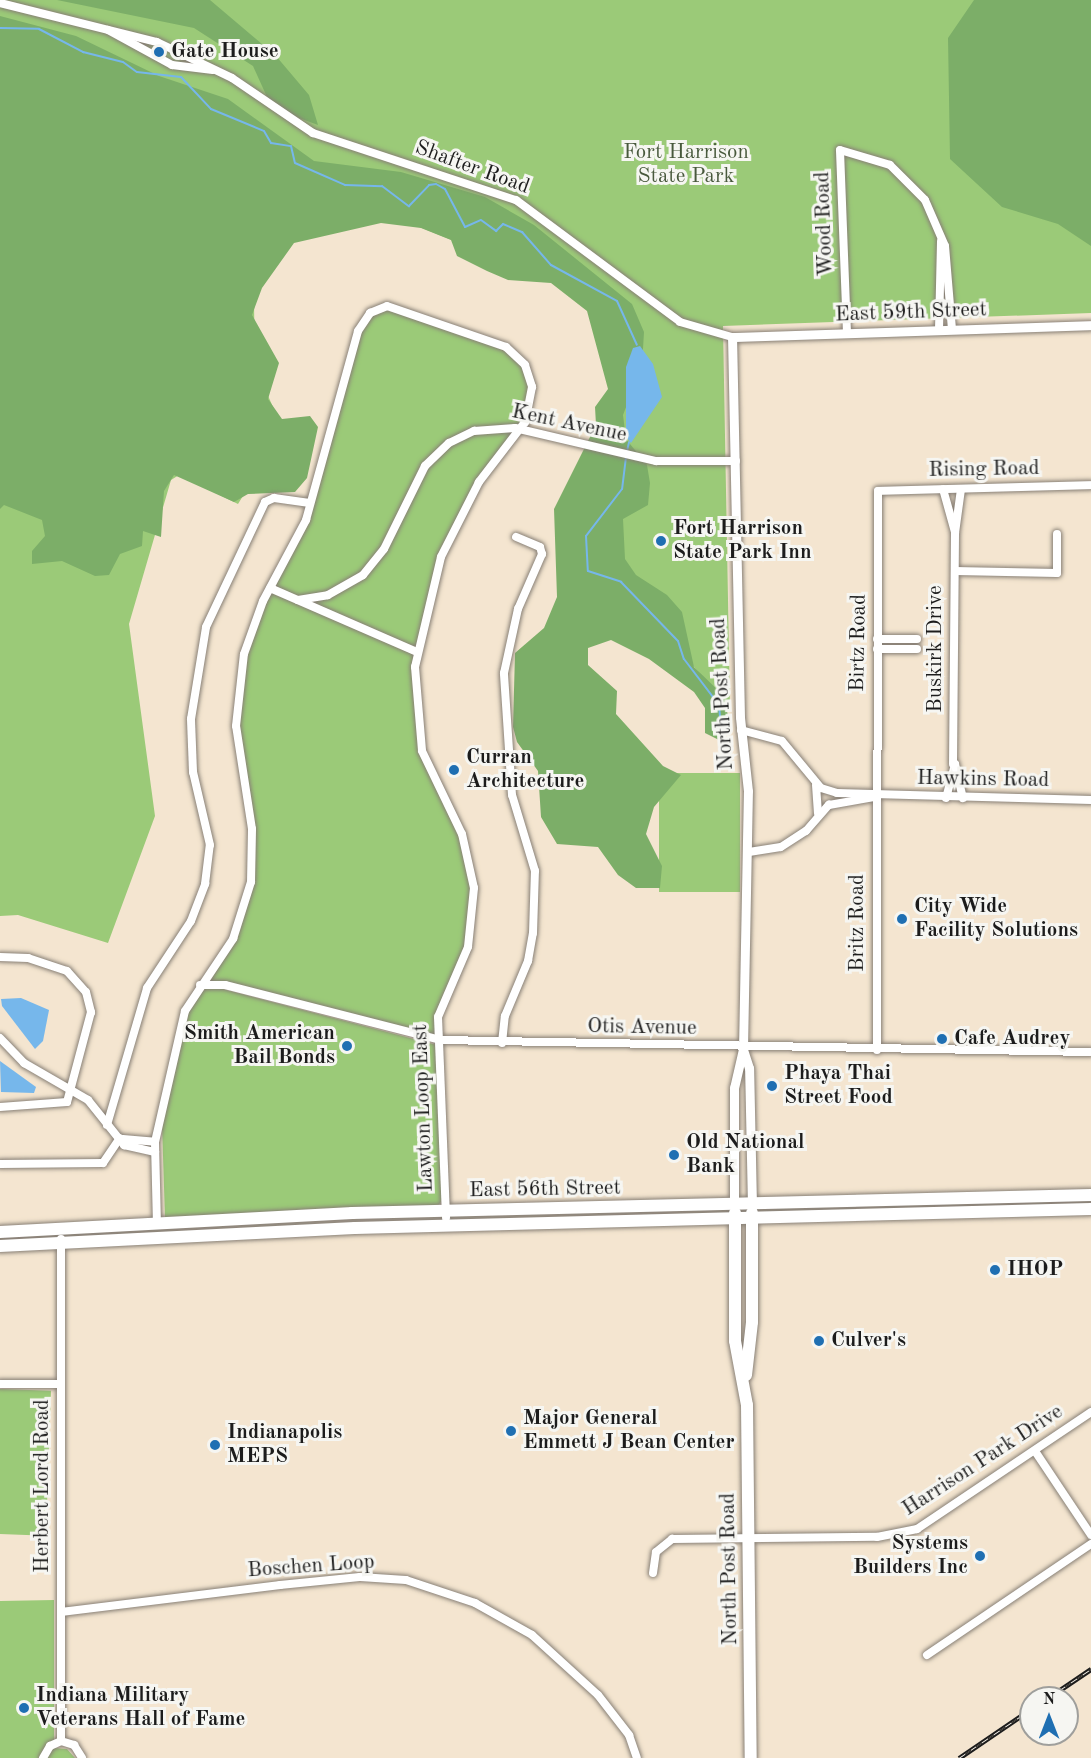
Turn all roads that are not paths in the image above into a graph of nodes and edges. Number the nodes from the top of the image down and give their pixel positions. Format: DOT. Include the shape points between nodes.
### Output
graph roads {
  1 [pos="0,3"];
  2 [pos="102,26"];
  3 [pos="218,71"];
  4 [pos="941,241"];
  5 [pos="1091,325"];
  6 [pos="939,330"];
  7 [pos="952,330"];
  8 [pos="847,333"];
  9 [pos="732,337"];
  10 [pos="520,429"];
  11 [pos="736,461"];
  12 [pos="1091,485"];
  13 [pos="943,489"];
  14 [pos="961,489"];
  15 [pos="878,490"];
  16 [pos="310,503"];
  17 [pos="955,533"];
  18 [pos="1057,534"];
  19 [pos="516,537"];
  20 [pos="955,571"];
  21 [pos="270,588"];
  22 [pos="298,600"];
  23 [pos="877,639"];
  24 [pos="917,639"];
  25 [pos="877,649"];
  26 [pos="917,649"];
  27 [pos="417,652"];
  28 [pos="741,730"];
  29 [pos="953,764"];
  30 [pos="814,781"];
  31 [pos="875,797"];
  32 [pos="946,798"];
  33 [pos="963,798"];
  34 [pos="1091,800"];
  35 [pos="818,813"];
  36 [pos="749,852"];
  37 [pos="0,957"];
  38 [pos="200,985"];
  39 [pos="0,1038"];
  40 [pos="441,1040"];
  41 [pos="502,1043"];
  42 [pos="743,1048"];
  43 [pos="877,1050"];
  44 [pos="1091,1052"];
  45 [pos="71,1090"];
  46 [pos="0,1107"];
  47 [pos="107,1125"];
  48 [pos="122,1139"];
  49 [pos="155,1142"];
  50 [pos="155,1152"];
  51 [pos="0,1164"];
  52 [pos="1091,1195"];
  53 [pos="1007,1198"];
  54 [pos="922,1201"];
  55 [pos="734,1206"];
  56 [pos="752,1206"];
  57 [pos="1091,1209"];
  58 [pos="446,1214"];
  59 [pos="952,1214"];
  60 [pos="883,1215"];
  61 [pos="752,1219"];
  62 [pos="735,1220"];
  63 [pos="156,1225"];
  64 [pos="60,1230"];
  65 [pos="0,1232"];
  66 [pos="61,1244"];
  67 [pos="0,1246"];
  68 [pos="745,1379"];
  69 [pos="0,1384"];
  70 [pos="61,1384"];
  71 [pos="1091,1412"];
  72 [pos="1035,1450"];
  73 [pos="1091,1535"];
  74 [pos="749,1540"];
  75 [pos="1091,1544"];
  76 [pos="653,1573"];
  77 [pos="61,1612"];
  78 [pos="927,1655"];
  79 [pos="61,1742"];
  80 [pos="43,1758"];
  81 [pos="82,1758"];
  82 [pos="637,1758"];
  83 [pos="751,1758"];
  1 -- 2 [label="street, Shafter Road"];
  2 -- 3 [label="street, Shafter Road" via="157,42"];
  2 -- 3 [label="street, Shafter Road" via="172,65"];
  3 -- 9 [label="street, Shafter Road" via="313,133 522,202 680,322"];
  4 -- 6 [label="street"];
  4 -- 7 [label="street"];
  4 -- 8 [label="street, Wood Road" via="929,208 906,176 879,159 840,150"];
  5 -- 7 [label="street, East 59th Street"];
  6 -- 7 [label="street, East 59th Street"];
  6 -- 8 [label="street, East 59th Street"];
  8 -- 9 [label="street, East 59th Street"];
  9 -- 11 [label="street, North Post Road"];
  10 -- 11 [label="street, Kent Avenue" via="648,459"];
  10 -- 16 [label="street" via="531,387 515,353 405,308 380,308 366,318 353,346"];
  10 -- 22 [label="street, Kent Avenue" via="487,428 449,442 425,466 373,566 338,591"];
  10 -- 27 [label="street, Lawton Loop East" via="479,482 443,552"];
  11 -- 28 [label="street, North Post Road"];
  12 -- 14 [label="street, Rising Road"];
  13 -- 14 [label="street, Rising Road"];
  13 -- 15 [label="street, Rising Road"];
  13 -- 17 [label="street, Buskirk Drive"];
  14 -- 17 [label="street, Buskirk Drive"];
  15 -- 23 [label="street, Birtz Road"];
  16 -- 21 [label="street"];
  16 -- 47 [label="street" via="274,498 265,502 206,627 194,680 191,738 210,858 196,912 147,988"];
  17 -- 20 [label="street, Buskirk Drive"];
  18 -- 20 [label="street" via="1057,573"];
  19 -- 41 [label="street" via="540,548 543,554 518,609 504,673 512,795 535,881 532,947 505,1016"];
  20 -- 29 [label="street, Buskirk Drive"];
  21 -- 22 [label="street"];
  21 -- 38 [label="street" via="248,641 236,706 238,759 253,839 251,882 233,939"];
  22 -- 27 [label="street"];
  23 -- 24 [label="street"];
  23 -- 25 [label="street, Birtz Road"];
  25 -- 26 [label="street"];
  25 -- 31 [label="street, Birtz Road"];
  27 -- 40 [label="street, Lawton Loop East" via="414,701 419,741 462,834 474,888 468,947 438,1011"];
  28 -- 30 [label="street, Hawkins Road" via="782,741"];
  28 -- 36 [label="street, North Post Road"];
  29 -- 32 [label="street, Buskirk Drive"];
  29 -- 33 [label="street, Buskirk Drive"];
  30 -- 31 [label="street, Hawkins Road" via="827,791"];
  30 -- 35 [label="street"];
  31 -- 32 [label="street, Hawkins Road"];
  31 -- 35 [label="street, Hawkins Road" via="836,803"];
  31 -- 43 [label="street, Britz Road"];
  32 -- 33 [label="street, Hawkins Road"];
  33 -- 34 [label="street, Hawkins Road"];
  35 -- 36 [label="street, Hawkins Road" via="806,831 781,847"];
  36 -- 42 [label="street, North Post Road"];
  37 -- 45 [label="street" via="28,958 62,969 82,984 91,1018"];
  38 -- 40 [label="street, Otis Avenue" via="225,985"];
  38 -- 49 [label="street" via="185,1011"];
  39 -- 45 [label="street" via="24,1064"];
  40 -- 41 [label="street, Otis Avenue"];
  40 -- 58 [label="street, Lawton Loop East"];
  41 -- 42 [label="street, Otis Avenue"];
  42 -- 43 [label="street, Otis Avenue"];
  42 -- 55 [label="street, North Post Road" via="734,1088"];
  42 -- 56 [label="street, North Post Road" via="750,1078"];
  43 -- 44 [label="street, Otis Avenue"];
  45 -- 46 [label="street" via="58,1106"];
  45 -- 47 [label="street" via="88,1100"];
  47 -- 48 [label="street"];
  48 -- 49 [label="street"];
  48 -- 50 [label="street" via="124,1145"];
  48 -- 51 [label="street" via="103,1162"];
  49 -- 50 [label="street"];
  50 -- 63 [label="street"];
  52 -- 53 [label="main road, East 56th Street"];
  53 -- 54 [label="main road, East 56th Street"];
  53 -- 59 [label="main road" via="956,1208"];
  54 -- 56 [label="main road, East 56th Street"];
  54 -- 60 [label="main road" via="919,1208"];
  55 -- 56 [label="main road, East 56th Street"];
  55 -- 58 [label="main road, East 56th Street"];
  55 -- 62 [label="main road, North Post Road"];
  56 -- 61 [label="main road, North Post Road"];
  57 -- 59 [label="main road, East 56th Street"];
  58 -- 63 [label="main road, East 56th Street"];
  59 -- 60 [label="main road, East 56th Street"];
  60 -- 61 [label="main road, East 56th Street"];
  61 -- 62 [label="main road, East 56th Street"];
  61 -- 68 [label="main road, North Post Road" via="752,1322"];
  62 -- 66 [label="main road, East 56th Street" via="345,1228"];
  62 -- 68 [label="main road, North Post Road" via="735,1341"];
  63 -- 64 [label="main road, East 56th Street"];
  64 -- 65 [label="main road, East 56th Street"];
  64 -- 66 [label="street, Herbert Lord Road"];
  66 -- 67 [label="main road, East 56th Street"];
  66 -- 70 [label="street, Herbert Lord Road"];
  68 -- 74 [label="main road, North Post Road"];
  69 -- 70 [label="street"];
  70 -- 77 [label="street, Herbert Lord Road"];
  71 -- 72 [label="street, Harrison Park Drive"];
  72 -- 73 [label="street"];
  72 -- 74 [label="street, Harrison Park Drive" via="911,1531"];
  74 -- 76 [label="street, Harrison Park Drive" via="669,1540 656,1552"];
  74 -- 83 [label="main road, North Post Road"];
  75 -- 78 [label="street"];
  77 -- 79 [label="street, Herbert Lord Road"];
  77 -- 82 [label="street, Boschen Loop" via="302,1582 406,1580 475,1603 532,1635 598,1695 629,1735"];
  79 -- 80 [label="street" via="50,1746"];
  79 -- 81 [label="street" via="74,1745"];
}
